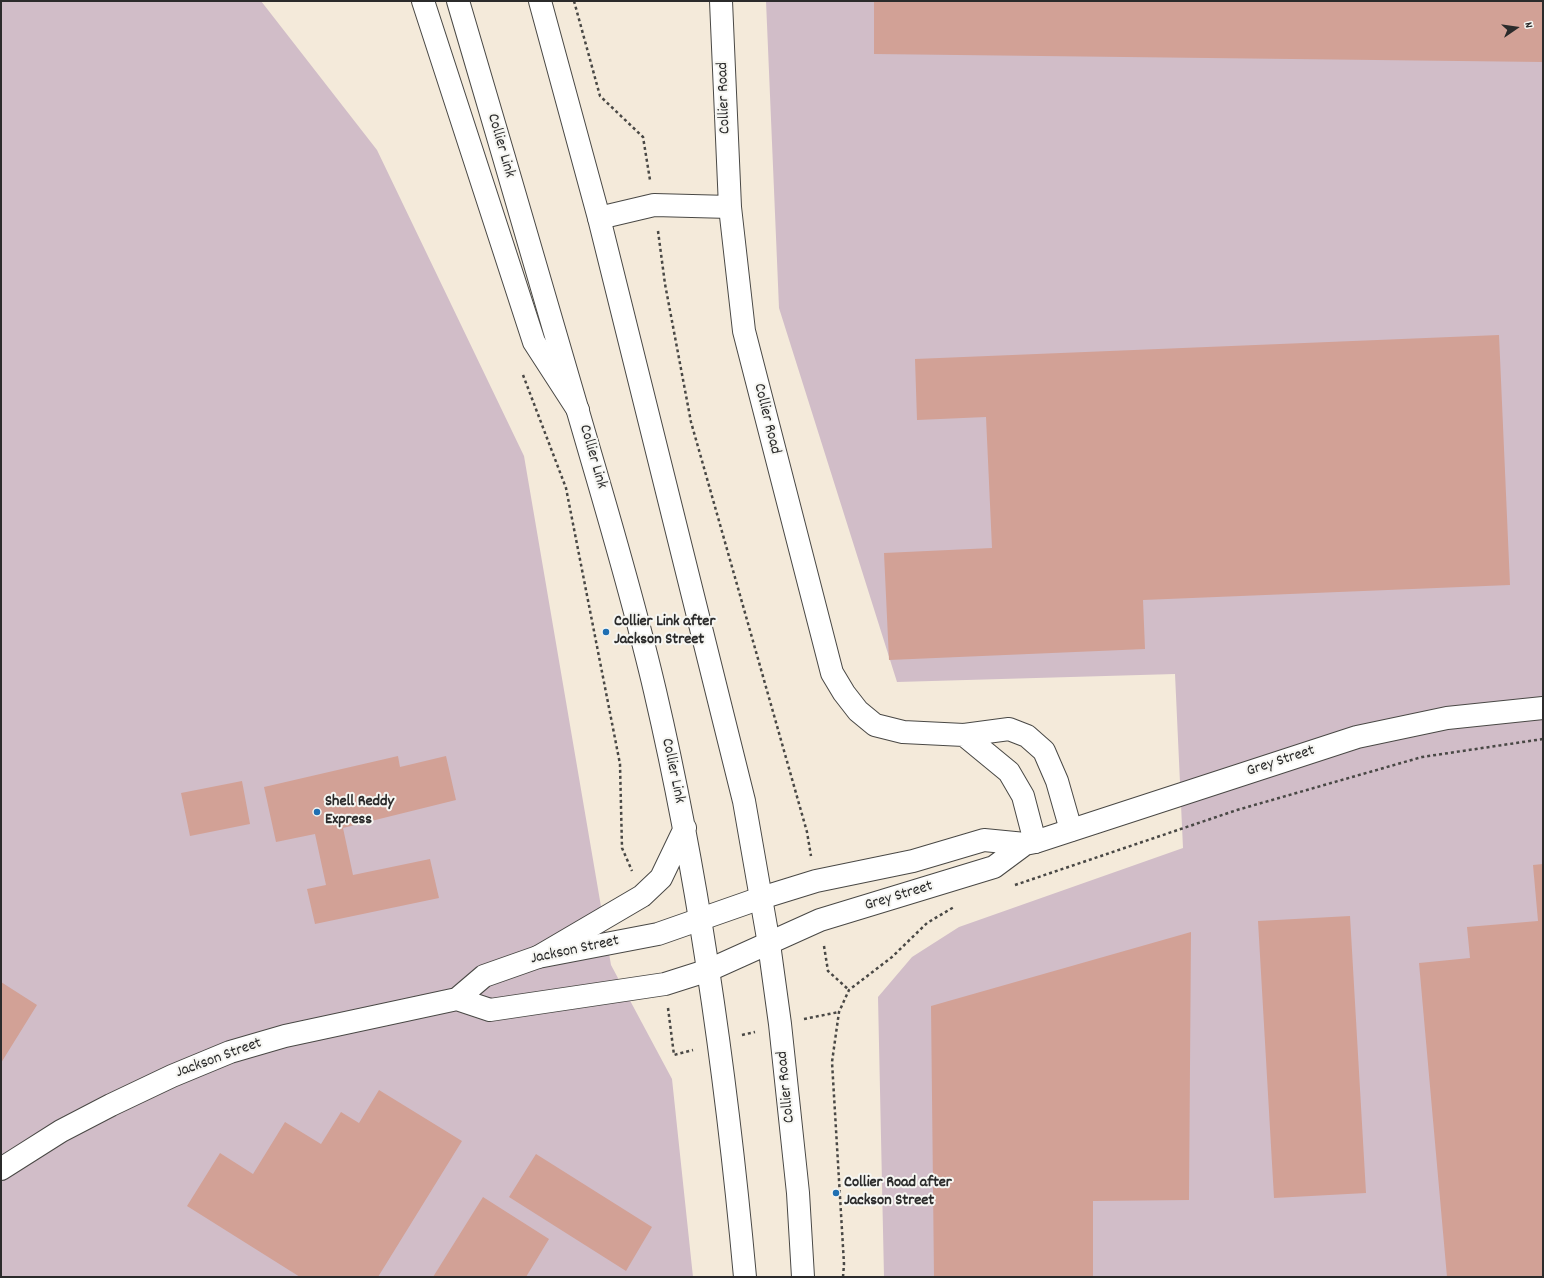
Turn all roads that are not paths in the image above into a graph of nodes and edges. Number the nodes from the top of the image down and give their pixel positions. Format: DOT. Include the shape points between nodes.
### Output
graph roads {
  1 [pos="423,1"];
  2 [pos="458,1"];
  3 [pos="540,1"];
  4 [pos="721,1"];
  5 [pos="730,207"];
  6 [pos="599,218"];
  7 [pos="578,410"];
  8 [pos="1543,708"];
  9 [pos="964,735"];
  10 [pos="685,828"];
  11 [pos="1071,830"];
  12 [pos="1030,843"];
  13 [pos="761,898"];
  14 [pos="700,920"];
  15 [pos="769,944"];
  16 [pos="538,957"];
  17 [pos="709,970"];
  18 [pos="457,999"];
  19 [pos="1,1169"];
  20 [pos="745,1277"];
  21 [pos="803,1277"];
  1 -- 7 [label="main road" via="534,342"];
  2 -- 7 [label="main road, Collier Link"];
  3 -- 6 [label="main road"];
  4 -- 5 [label="main road, Collier Road"];
  5 -- 6 [label="main road" via="654,205"];
  5 -- 9 [label="main road, Collier Road" via="744,331 832,673 853,705 875,725 903,732"];
  6 -- 13 [label="main road" via="727,727 744,801"];
  7 -- 10 [label="main road, Collier Link" via="655,690"];
  8 -- 11 [label="main road, Grey Street" via="1447,718 1357,737"];
  9 -- 11 [label="main road, Collier Road" via="1009,729 1027,736 1044,751 1057,781"];
  9 -- 12 [label="main road" via="1009,772 1023,796"];
  10 -- 14 [label="main road, Collier Link"];
  10 -- 16 [label="main road" via="661,878 642,896"];
  11 -- 12 [label="main road, Grey Street"];
  12 -- 13 [label="main road, Grey Street" via="984,840 913,861 816,881"];
  12 -- 15 [label="main road, Grey Street" via="994,867 820,920"];
  13 -- 14 [label="main road, Grey Street"];
  13 -- 15 [label="main road, Collier Road"];
  14 -- 16 [label="main road, Jackson Street" via="658,934"];
  14 -- 17 [label="main road"];
  15 -- 17 [label="main road, Grey Street"];
  15 -- 21 [label="main road, Collier Road" via="798,1193"];
  16 -- 18 [label="main road, Jackson Street" via="484,976"];
  17 -- 18 [label="main road" via="664,984 490,1010"];
  17 -- 20 [label="main road" via="736,1176"];
  18 -- 19 [label="main road, Jackson Street" via="294,1034 230,1052 111,1105 61,1131"];
}
